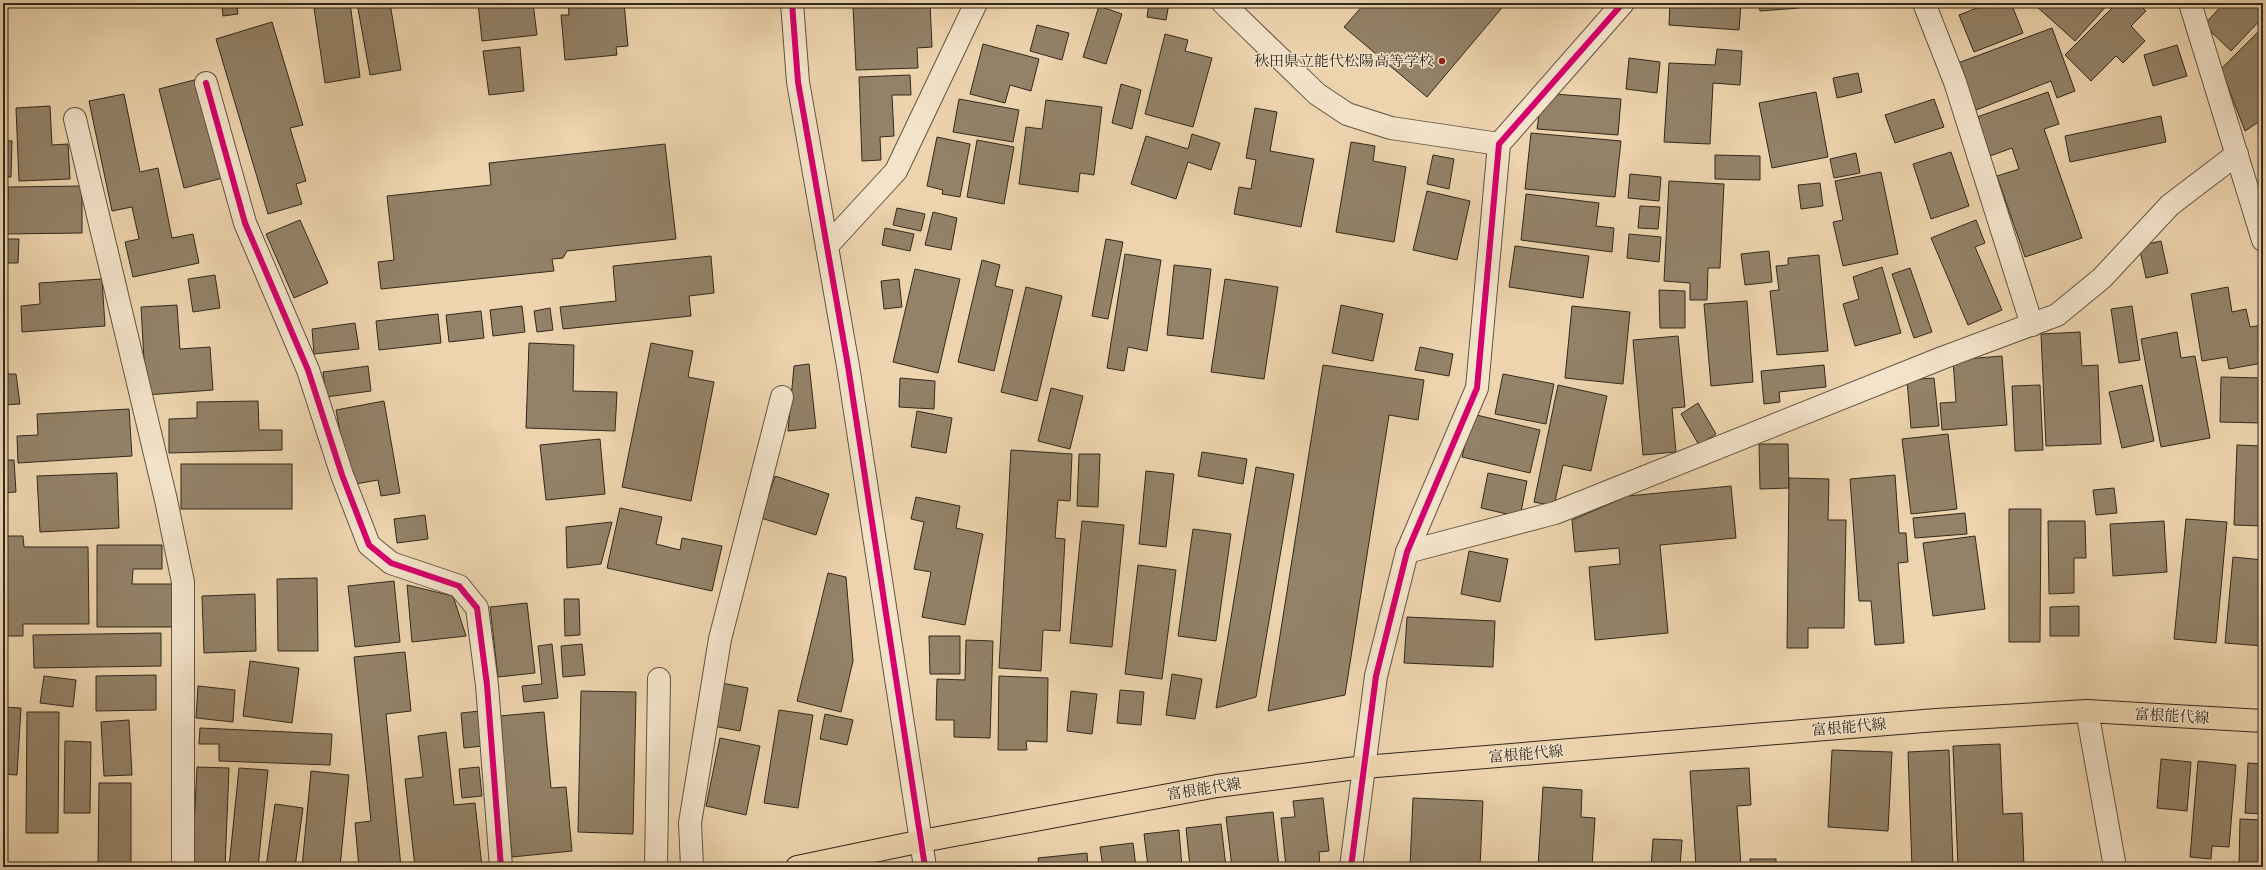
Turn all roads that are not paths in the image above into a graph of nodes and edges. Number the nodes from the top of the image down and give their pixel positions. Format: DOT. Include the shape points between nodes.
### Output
graph roads {
  1 [pos="792,3"];
  2 [pos="976,3"];
  3 [pos="1223,3"];
  4 [pos="1623,3"];
  5 [pos="1924,3"];
  6 [pos="2190,3"];
  7 [pos="206,83"];
  8 [pos="75,119"];
  9 [pos="1499,144"];
  10 [pos="2237,154"];
  11 [pos="2263,240"];
  12 [pos="827,246"];
  13 [pos="2032,325"];
  14 [pos="782,397"];
  15 [pos="1407,552"];
  16 [pos="659,679"];
  17 [pos="2087,711"];
  18 [pos="2263,722"];
  19 [pos="1364,767"];
  20 [pos="922,841"];
  21 [pos="183,867"];
  22 [pos="501,867"];
  23 [pos="656,867"];
  24 [pos="692,867"];
  25 [pos="797,867"];
  26 [pos="925,867"];
  27 [pos="1351,867"];
  28 [pos="2115,867"];
  1 -- 12 [label="street" via="798,82"];
  2 -- 12 [label="street" via="896,171"];
  3 -- 9 [label="street" via="1317,94 1347,114 1391,128"];
  4 -- 9 [label="street"];
  5 -- 13 [label="street" via="1954,82"];
  6 -- 10 [label="street"];
  7 -- 22 [label="street" via="245,223 308,370 342,475 369,545 391,563 459,586 477,608 487,685"];
  8 -- 21 [label="street" via="166,500 182,582"];
  9 -- 15 [label="street" via="1476,388"];
  10 -- 11 [label="street"];
  10 -- 13 [label="street" via="2170,205 2102,278 2057,315"];
  12 -- 20 [label="street"];
  13 -- 15 [label="street" via="1942,358 1554,512"];
  14 -- 24 [label="street" via="720,639 690,823"];
  15 -- 19 [label="street" via="1376,676"];
  16 -- 23 [label="street"];
  17 -- 18 [label="main road, 富根能代線"];
  17 -- 19 [label="main road, 富根能代線" via="1928,720"];
  17 -- 28 [label="street"];
  19 -- 20 [label="main road, 富根能代線" via="1217,786"];
  19 -- 27 [label="street"];
  20 -- 25 [label="main road, 富根能代線"];
  20 -- 26 [label="street"];
}
